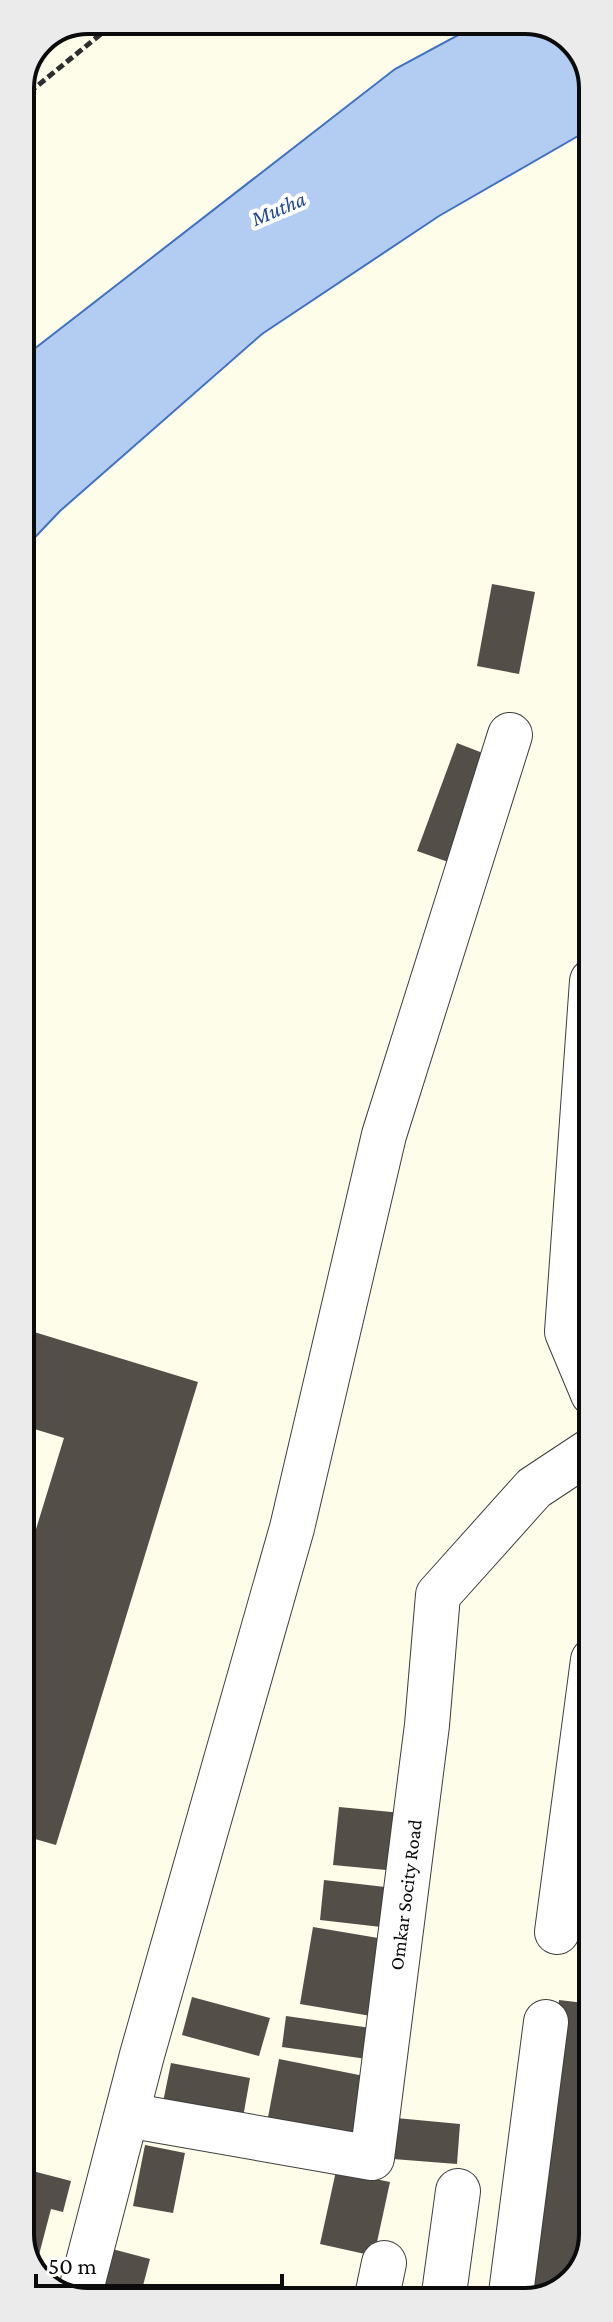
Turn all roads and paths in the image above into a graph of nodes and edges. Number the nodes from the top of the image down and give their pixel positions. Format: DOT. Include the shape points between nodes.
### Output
graph roads {
  1 [pos="101,34"];
  2 [pos="34,89"];
  3 [pos="510,735"];
  4 [pos="579,1164"];
  5 [pos="579,1361"];
  6 [pos="579,1458"];
  7 [pos="579,1766"];
  8 [pos="557,1932"];
  9 [pos="546,2022"];
  10 [pos="127,2115"];
  11 [pos="458,2191"];
  12 [pos="82,2288"];
  13 [pos="445,2288"];
  14 [pos="512,2288"];
  1 -- 2 [label="path"];
  3 -- 10 [label="street" via="384,1135 292,1528"];
  4 -- 5 [label="street" via="567,1332"];
  6 -- 10 [label="street, Omkar Socity Road" via="534,1488 438,1595 427,1725 372,2158"];
  7 -- 8 [label="street"];
  9 -- 14 [label="street"];
  10 -- 12 [label="street"];
  11 -- 13 [label="street"];
}
